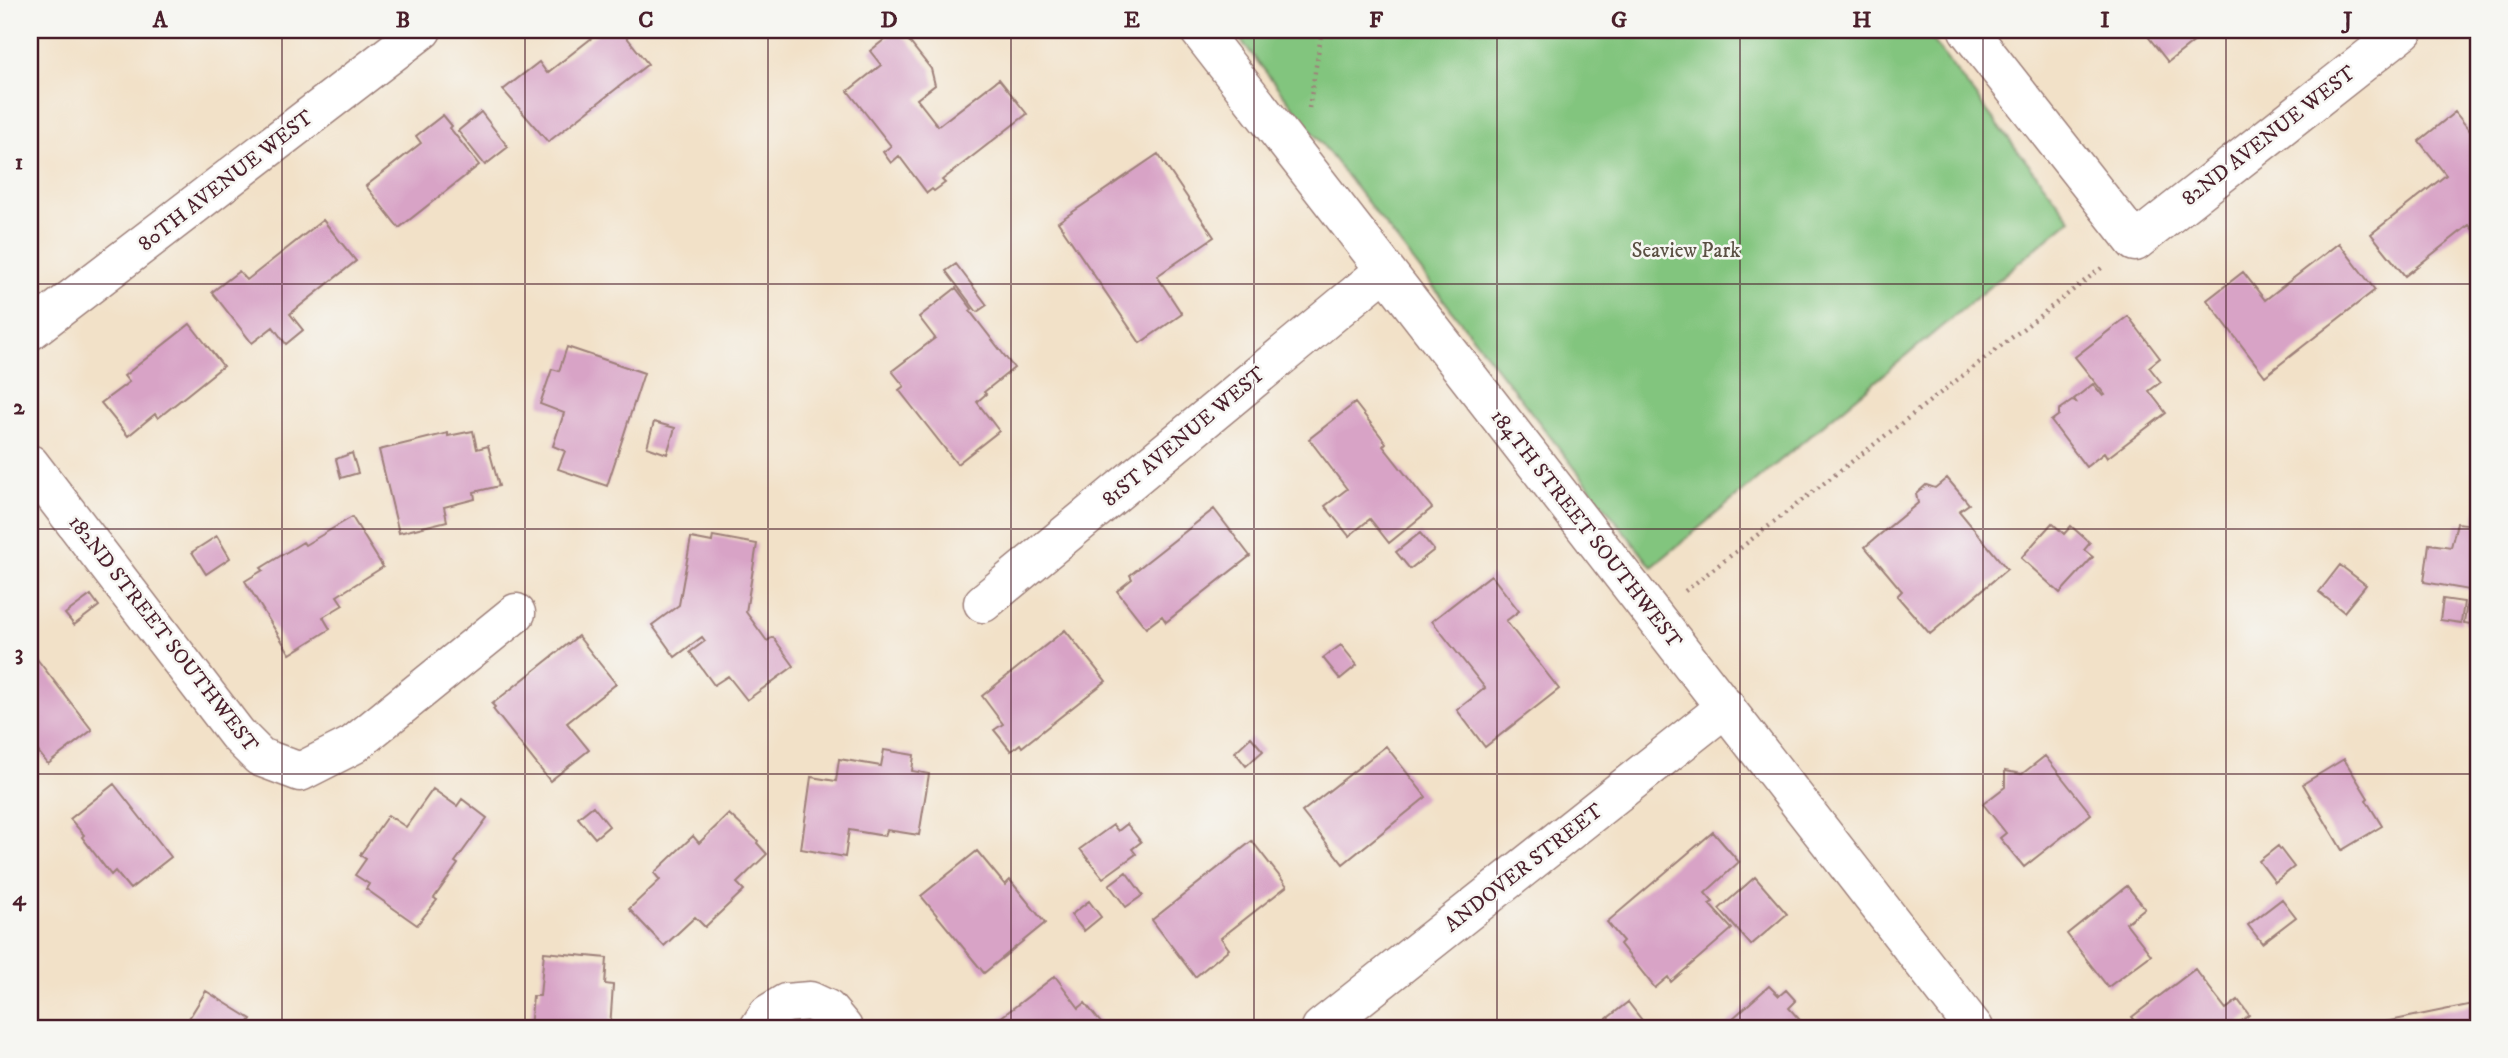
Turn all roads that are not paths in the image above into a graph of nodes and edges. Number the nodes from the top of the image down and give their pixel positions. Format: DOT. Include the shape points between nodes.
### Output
graph roads {
  1 [pos="422,30"];
  2 [pos="1199,30"];
  3 [pos="1968,30"];
  4 [pos="2404,30"];
  5 [pos="1384,271"];
  6 [pos="30,331"];
  7 [pos="30,464"];
  8 [pos="983,603"];
  9 [pos="516,613"];
  10 [pos="1726,707"];
  11 [pos="759,1028"];
  12 [pos="843,1028"];
  13 [pos="1321,1028"];
  14 [pos="1974,1028"];
  1 -- 6 [label="street, 80TH AVENUE WEST"];
  2 -- 5 [label="street, 184TH STREET SOUTHWEST"];
  3 -- 4 [label="street, 82ND AVENUE WEST" via="2135,242"];
  5 -- 8 [label="street, 81ST AVENUE WEST"];
  5 -- 10 [label="street, 184TH STREET SOUTHWEST"];
  7 -- 9 [label="street, 182ND STREET SOUTHWEST" via="237,734 260,757 300,772 354,745"];
  10 -- 13 [label="street, ANDOVER STREET"];
  10 -- 14 [label="street, 184TH STREET SOUTHWEST"];
  11 -- 12 [label="street" via="768,1014 786,1003 810,1001 827,1009"];
}
